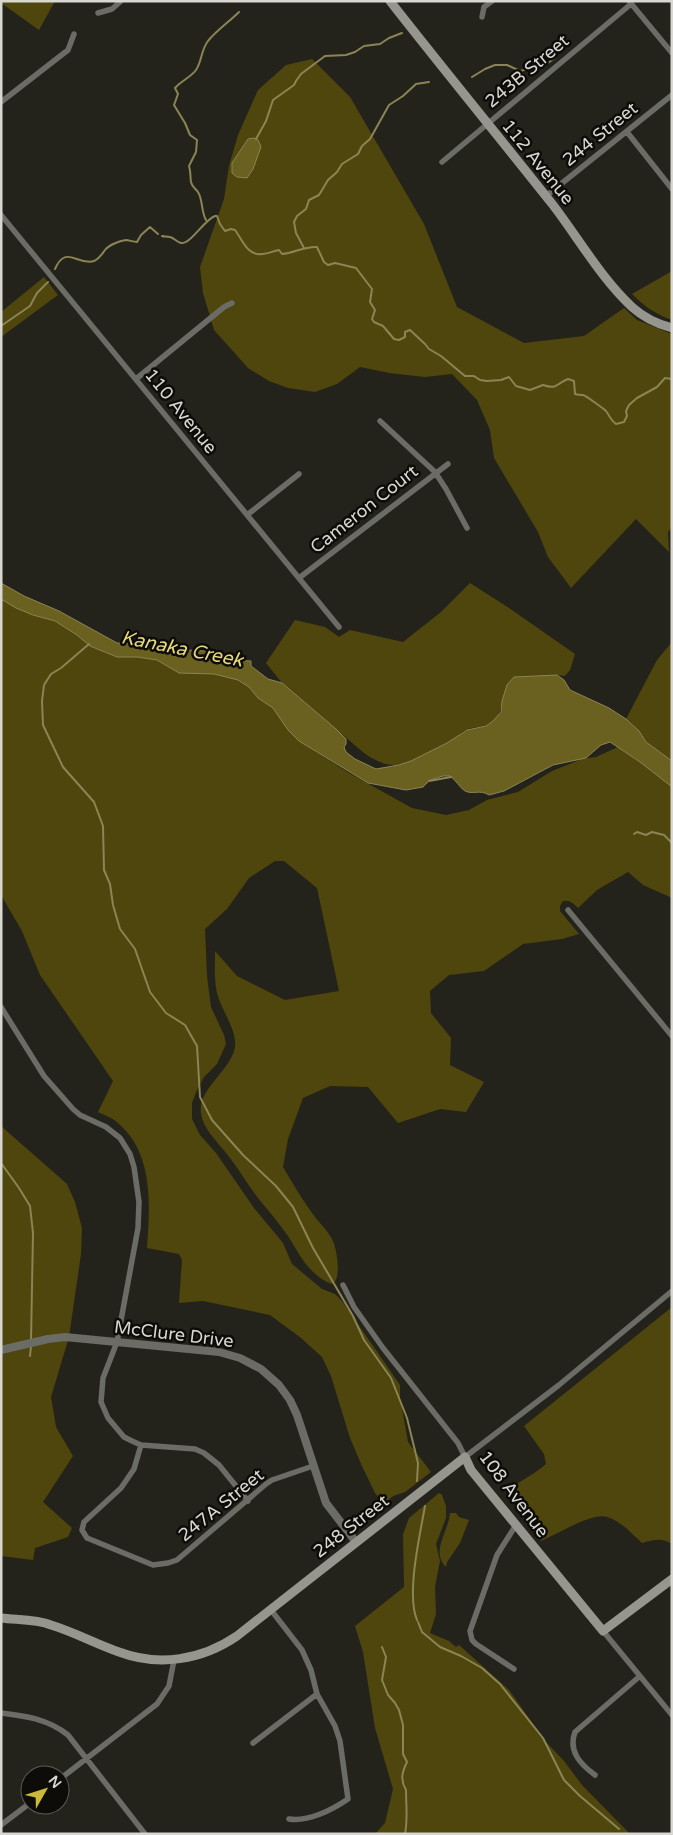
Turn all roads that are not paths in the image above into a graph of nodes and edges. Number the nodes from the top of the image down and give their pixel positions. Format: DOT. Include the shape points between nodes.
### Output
graph roads {
  1 [pos="121,1"];
  2 [pos="390,1"];
  3 [pos="492,1"];
  4 [pos="630,3"];
  5 [pos="98,13"];
  6 [pos="482,17"];
  7 [pos="74,34"];
  8 [pos="672,53"];
  9 [pos="672,95"];
  10 [pos="1,102"];
  11 [pos="486,124"];
  12 [pos="627,132"];
  13 [pos="442,162"];
  14 [pos="672,189"];
  15 [pos="546,196"];
  16 [pos="1,215"];
  17 [pos="232,303"];
  18 [pos="672,328"];
  19 [pos="136,379"];
  20 [pos="380,421"];
  21 [pos="448,464"];
  22 [pos="435,472"];
  23 [pos="298,474"];
  24 [pos="247,515"];
  25 [pos="467,528"];
  26 [pos="299,578"];
  27 [pos="339,627"];
  28 [pos="568,910"];
  29 [pos="1,1007"];
  30 [pos="672,1036"];
  31 [pos="342,1286"];
  32 [pos="672,1292"];
  33 [pos="117,1342"];
  34 [pos="1,1350"];
  35 [pos="141,1445"];
  36 [pos="465,1457"];
  37 [pos="314,1466"];
  38 [pos="248,1501"];
  39 [pos="516,1525"];
  40 [pos="356,1542"];
  41 [pos="671,1581"];
  42 [pos="271,1610"];
  43 [pos="1,1618"];
  44 [pos="603,1631"];
  45 [pos="174,1660"];
  46 [pos="514,1669"];
  47 [pos="640,1676"];
  48 [pos="317,1694"];
  49 [pos="1,1713"];
  50 [pos="672,1715"];
  51 [pos="253,1743"];
  52 [pos="86,1759"];
  53 [pos="70,1771"];
  54 [pos="595,1774"];
  55 [pos="20,1811"];
  56 [pos="289,1819"];
  57 [pos="1,1825"];
  58 [pos="145,1834"];
  1 -- 5 [label="street"];
  2 -- 11 [label="main road, 112 Avenue"];
  3 -- 6 [label="street" via="484,7"];
  4 -- 8 [label="street"];
  4 -- 11 [label="street, 243B Street"];
  7 -- 10 [label="street" via="68,50"];
  9 -- 12 [label="street, 244 Street"];
  11 -- 13 [label="street, 243B Street"];
  11 -- 15 [label="main road, 112 Avenue"];
  12 -- 14 [label="street"];
  12 -- 15 [label="street, 244 Street"];
  15 -- 18 [label="main road, 112 Avenue" via="626,301 649,319"];
  16 -- 19 [label="street, 110 Avenue"];
  17 -- 19 [label="street"];
  19 -- 24 [label="street, 110 Avenue"];
  20 -- 22 [label="street"];
  21 -- 22 [label="street, Cameron Court"];
  22 -- 25 [label="street"];
  22 -- 26 [label="street, Cameron Court"];
  23 -- 24 [label="street"];
  24 -- 26 [label="street, 110 Avenue"];
  26 -- 27 [label="street, 110 Avenue"];
  28 -- 30 [label="street"];
  29 -- 33 [label="street" via="44,1076 80,1115 106,1126 120,1138 132,1161 139,1202 138,1228"];
  31 -- 36 [label="street, 108 Avenue" via="383,1348 458,1443"];
  32 -- 36 [label="street, 248 Street"];
  33 -- 34 [label="street, McClure Drive" via="60,1337"];
  33 -- 35 [label="street" via="103,1378 101,1402 115,1428"];
  33 -- 37 [label="street, McClure Drive" via="226,1354 257,1366 290,1400"];
  35 -- 38 [label="street" via="195,1449 204,1453 219,1465"];
  35 -- 38 [label="street, 247A Street" via="134,1469 120,1488 84,1522 82,1530 87,1538 153,1565 168,1564"];
  36 -- 39 [label="main road, 108 Avenue" via="470,1470"];
  36 -- 40 [label="main road, 248 Street"];
  37 -- 38 [label="street, 247A Street" via="272,1480"];
  37 -- 40 [label="street, McClure Drive" via="326,1503"];
  39 -- 44 [label="main road, 108 Avenue"];
  39 -- 46 [label="street" via="497,1555 470,1631 470,1637 476,1644"];
  40 -- 42 [label="main road, 248 Street"];
  41 -- 44 [label="main road"];
  42 -- 45 [label="main road, 248 Street" via="223,1645"];
  42 -- 48 [label="street" via="302,1650"];
  43 -- 45 [label="main road, 248 Street" via="51,1625 131,1656"];
  44 -- 47 [label="street, 108 Avenue"];
  45 -- 52 [label="street" via="169,1686 162,1698"];
  47 -- 50 [label="street, 108 Avenue"];
  47 -- 54 [label="street" via="575,1732 573,1746 576,1756"];
  48 -- 51 [label="street"];
  48 -- 56 [label="street" via="336,1726 348,1799 299,1821"];
  49 -- 52 [label="street" via="29,1716 54,1726 68,1735"];
  52 -- 53 [label="street"];
  52 -- 58 [label="street"];
  55 -- 57 [label="street"];
}
